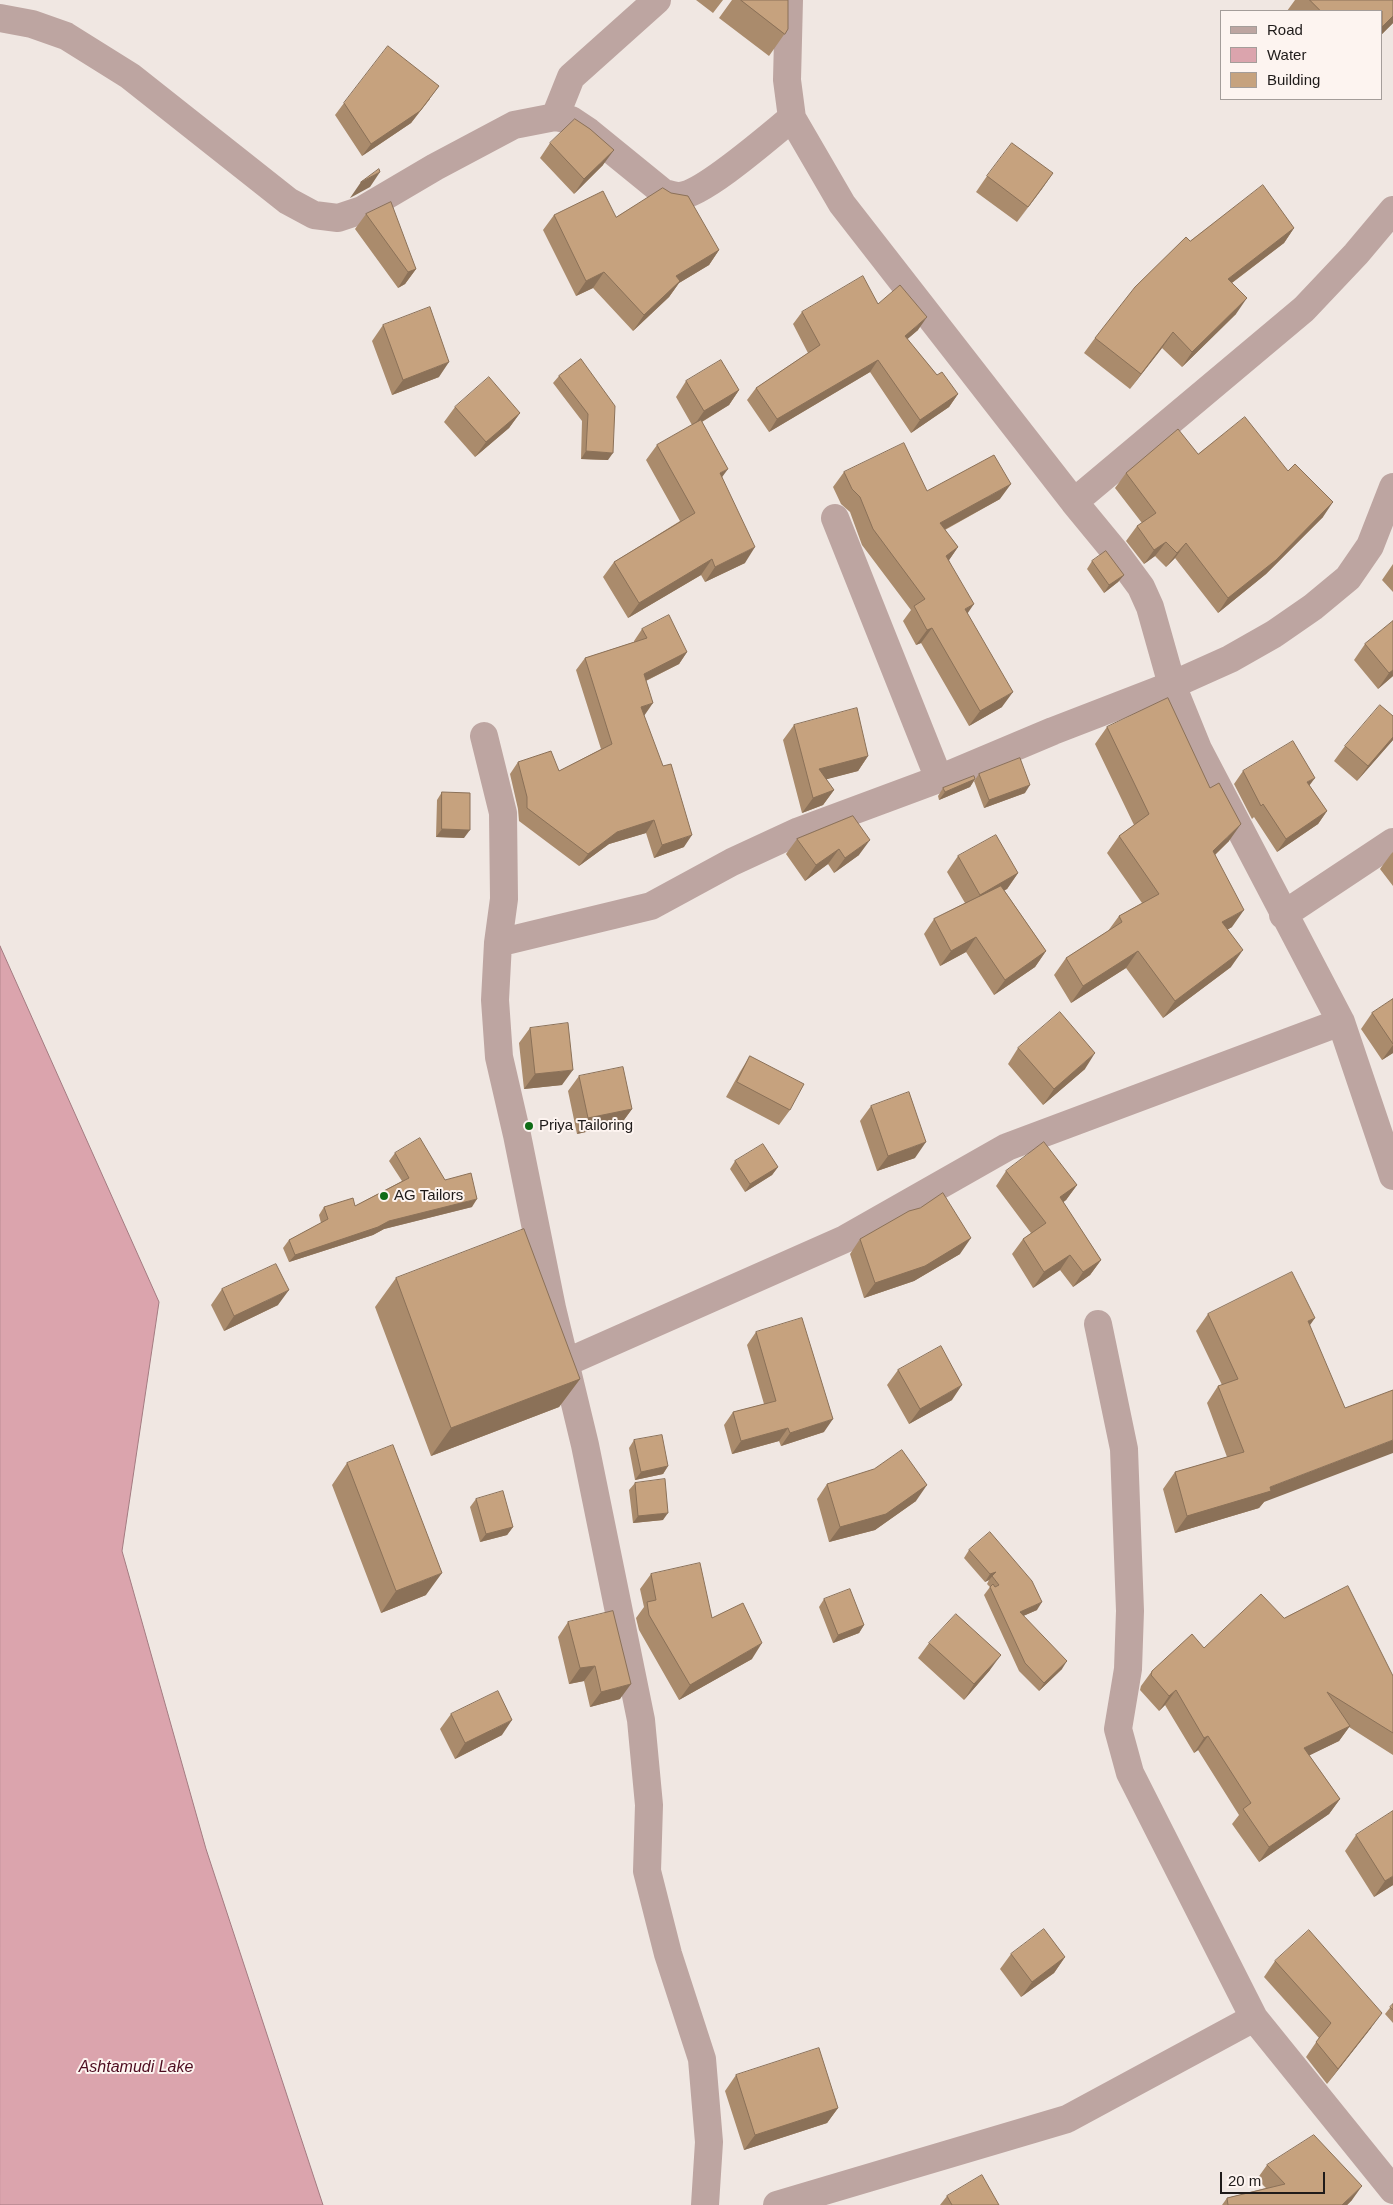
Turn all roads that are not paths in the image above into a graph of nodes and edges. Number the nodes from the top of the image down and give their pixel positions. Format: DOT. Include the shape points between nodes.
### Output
graph roads {
  1 [pos="657,0"];
  2 [pos="789,0"];
  3 [pos="0,18"];
  4 [pos="555,117"];
  5 [pos="792,118"];
  6 [pos="1393,210"];
  7 [pos="1393,487"];
  8 [pos="1074,502"];
  9 [pos="835,518"];
  10 [pos="1172,685"];
  11 [pos="484,736"];
  12 [pos="939,778"];
  13 [pos="1393,842"];
  14 [pos="1283,915"];
  15 [pos="498,943"];
  16 [pos="1341,1022"];
  17 [pos="1393,1176"];
  18 [pos="1098,1324"];
  19 [pos="565,1363"];
  20 [pos="1254,2018"];
  21 [pos="1393,2190"];
  22 [pos="705,2205"];
  23 [pos="777,2205"];
  1 -- 4 [label="street" via="571,77"];
  2 -- 5 [label="street" via="787,80"];
  3 -- 4 [label="street" via="32,24 66,36 130,76 288,201 314,215 338,218 362,210 514,125"];
  4 -- 5 [label="street" via="571,120 589,132 664,193 680,196 718,176"];
  5 -- 8 [label="street" via="842,204"];
  6 -- 8 [label="street" via="1304,309"];
  7 -- 10 [label="street" via="1370,546 1348,578 1313,608 1274,634 1230,659"];
  8 -- 10 [label="street" via="1140,587 1150,607"];
  9 -- 12 [label="street"];
  10 -- 12 [label="street"];
  10 -- 14 [label="street" via="1198,749"];
  11 -- 15 [label="street" via="503,813 504,899"];
  12 -- 15 [label="street" via="799,831 732,862 651,906"];
  13 -- 14 [label="street"];
  14 -- 16 [label="street"];
  15 -- 19 [label="street" via="495,1000 499,1058"];
  16 -- 17 [label="street"];
  16 -- 19 [label="street" via="1007,1147 844,1238"];
  18 -- 20 [label="street" via="1124,1449 1130,1611 1128,1669 1118,1729 1130,1773"];
  19 -- 22 [label="street" via="641,1720 649,1805 647,1871 668,1954 702,2059 709,2142"];
  20 -- 21 [label="street"];
  20 -- 23 [label="street" via="1067,2119"];
}
